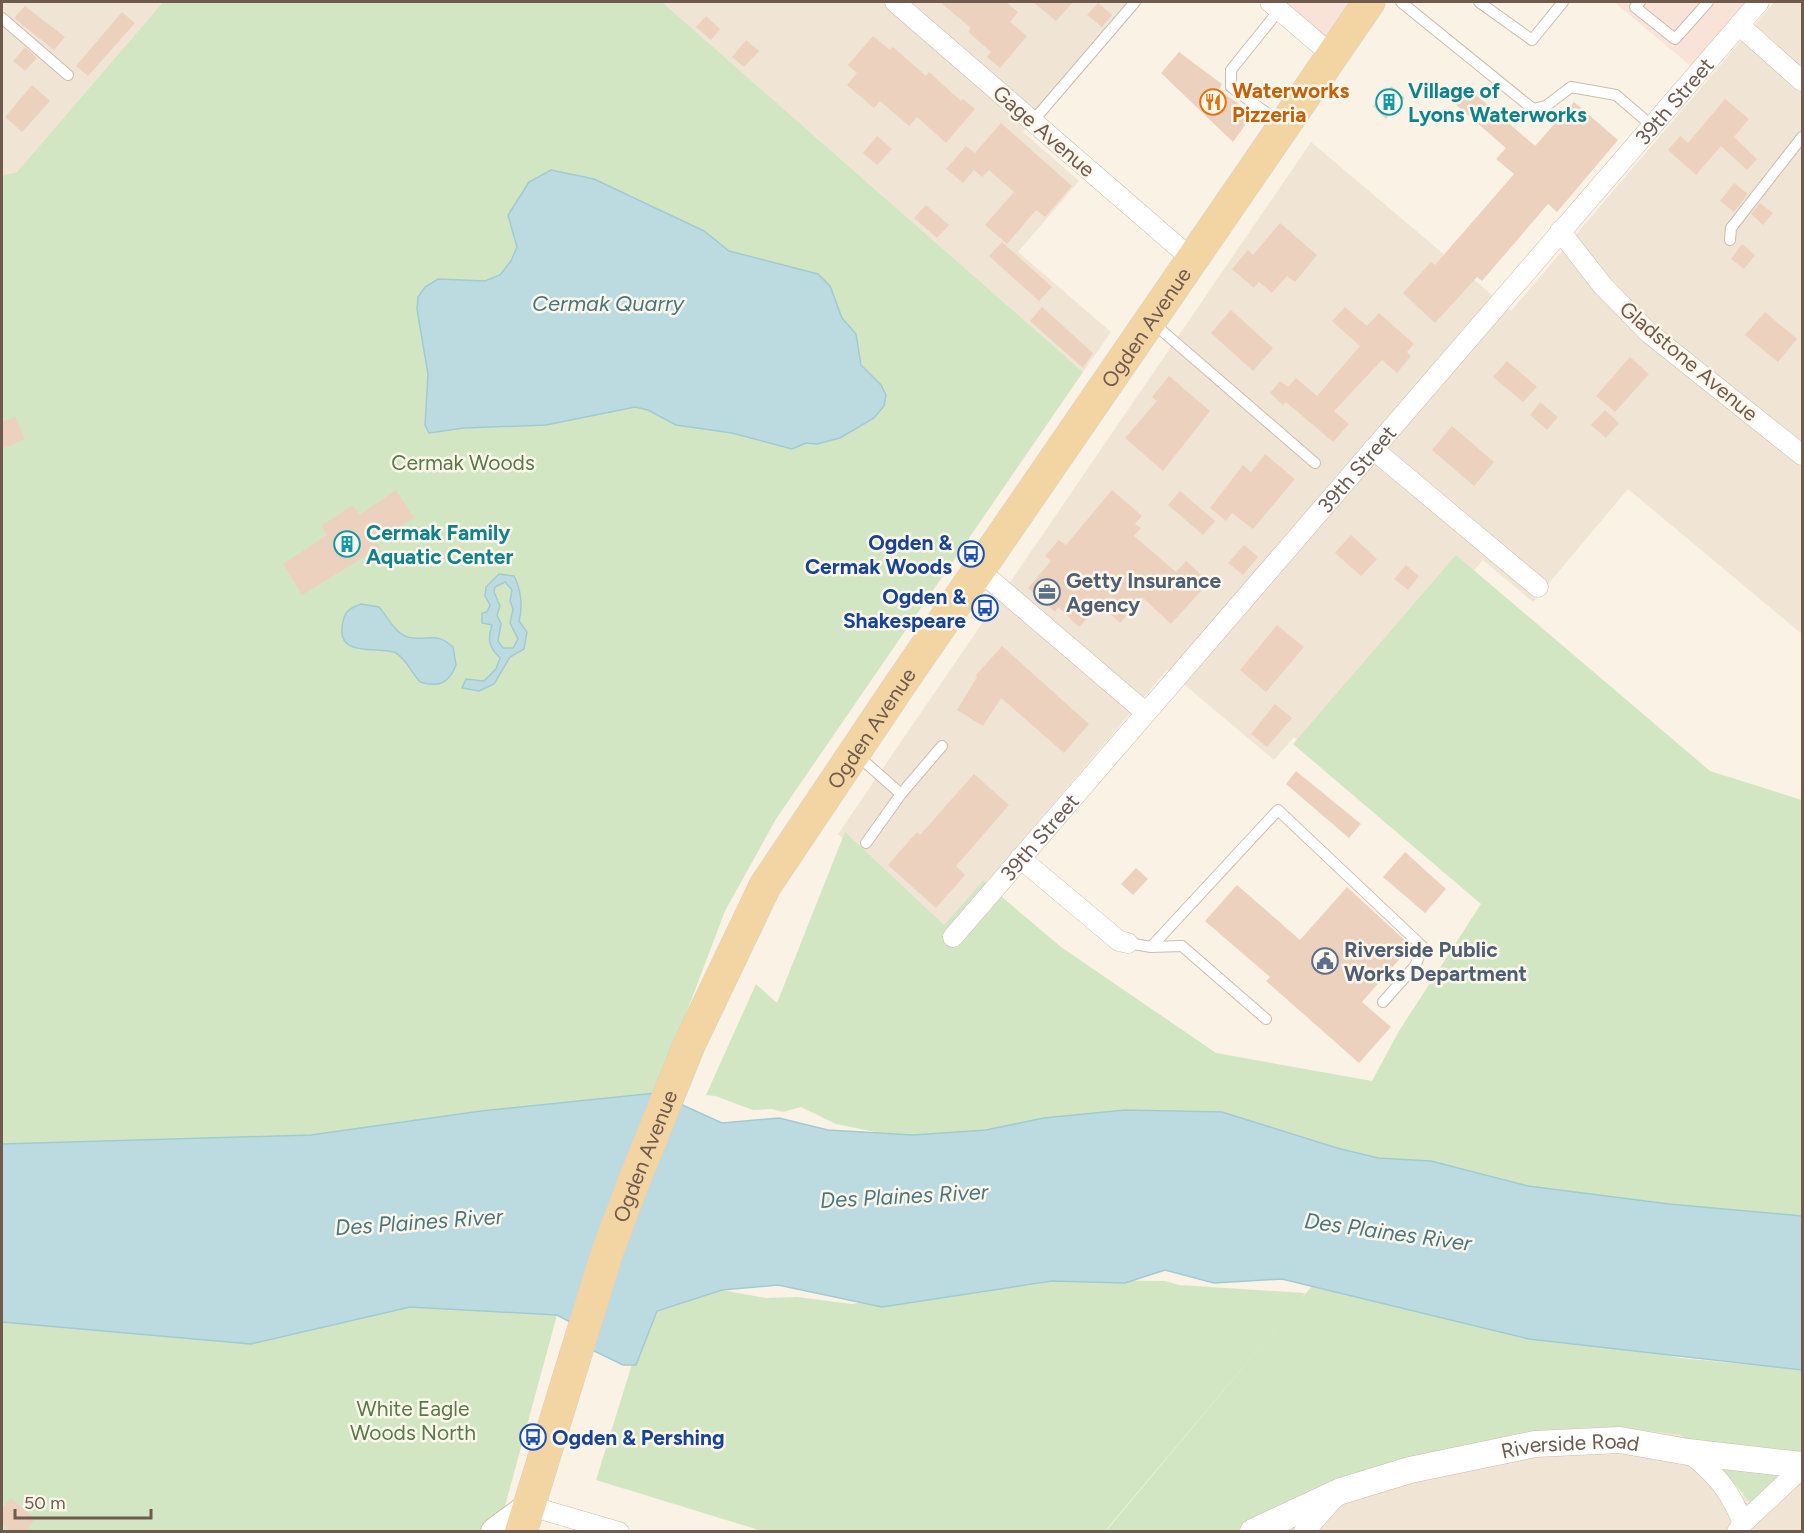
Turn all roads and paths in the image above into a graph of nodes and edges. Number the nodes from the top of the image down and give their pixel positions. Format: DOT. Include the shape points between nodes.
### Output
graph roads {
  1 [pos="895,2"];
  2 [pos="1135,2"];
  3 [pos="1369,2"];
  4 [pos="1401,2"];
  5 [pos="1479,2"];
  6 [pos="1563,2"];
  7 [pos="1640,2"];
  8 [pos="1708,2"];
  9 [pos="1759,2"];
  10 [pos="1275,5"];
  11 [pos="2,18"];
  12 [pos="1739,25"];
  13 [pos="1332,55"];
  14 [pos="68,75"];
  15 [pos="1803,81"];
  16 [pos="1033,121"];
  17 [pos="1284,126"];
  18 [pos="1652,126"];
  19 [pos="1803,137"];
  20 [pos="1560,231"];
  21 [pos="1730,240"];
  22 [pos="1193,260"];
  23 [pos="1150,321"];
  24 [pos="1373,449"];
  25 [pos="1803,454"];
  26 [pos="1315,463"];
  27 [pos="979,570"];
  28 [pos="1538,587"];
  29 [pos="1145,712"];
  30 [pos="942,746"];
  31 [pos="854,753"];
  32 [pos="901,794"];
  33 [pos="866,843"];
  34 [pos="1020,858"];
  35 [pos="953,937"];
  36 [pos="1128,943"];
  37 [pos="1151,947"];
  38 [pos="1383,1002"];
  39 [pos="1266,1019"];
  40 [pos="1688,1452"];
  41 [pos="1803,1467"];
  42 [pos="1341,1491"];
  43 [pos="526,1519"];
  44 [pos="1740,1527"];
  45 [pos="495,1532"];
  46 [pos="619,1532"];
  47 [pos="1253,1532"];
  48 [pos="1304,1532"];
  1 -- 16 [label="street, Gage Avenue"];
  2 -- 16 [label="lane"];
  3 -- 13 [label="main road, Ogden Avenue"];
  4 -- 18 [label="lane" via="1533,109 1546,106 1571,87 1617,95"];
  5 -- 6 [label="lane" via="1532,40"];
  7 -- 8 [label="lane" via="1635,8 1674,39"];
  9 -- 12 [label="street, 39th Street"];
  10 -- 13 [label="street"];
  10 -- 17 [label="lane" via="1231,70 1231,87"];
  11 -- 14 [label="lane"];
  12 -- 15 [label="street"];
  12 -- 18 [label="street, 39th Street"];
  13 -- 17 [label="main road, Ogden Avenue"];
  16 -- 22 [label="street, Gage Avenue"];
  17 -- 22 [label="main road, Ogden Avenue"];
  18 -- 20 [label="street, 39th Street"];
  19 -- 21 [label="lane" via="1731,228"];
  20 -- 24 [label="street, 39th Street"];
  20 -- 25 [label="street, Gladstone Avenue" via="1603,286 1649,333"];
  22 -- 23 [label="main road, Ogden Avenue"];
  23 -- 26 [label="lane"];
  23 -- 27 [label="main road, Ogden Avenue"];
  24 -- 28 [label="street"];
  24 -- 29 [label="street, 39th Street"];
  27 -- 29 [label="street"];
  27 -- 31 [label="main road, Ogden Avenue"];
  29 -- 34 [label="street, 39th Street"];
  30 -- 32 [label="lane"];
  31 -- 32 [label="lane"];
  31 -- 43 [label="main road, Ogden Avenue" via="765,886 688,1045 607,1253"];
  32 -- 33 [label="lane"];
  34 -- 35 [label="street, 39th Street"];
  34 -- 36 [label="street" via="1119,941"];
  36 -- 37 [label="lane"];
  37 -- 38 [label="lane" via="1278,810 1423,947 1415,966"];
  37 -- 39 [label="lane" via="1182,946"];
  40 -- 41 [label="street, Riverside Road"];
  40 -- 42 [label="street, Riverside Road" via="1620,1440 1535,1444 1410,1470"];
  40 -- 44 [label="street" via="1716,1474 1733,1499"];
  41 -- 44 [label="street"];
  42 -- 47 [label="street, Riverside Road"];
  42 -- 48 [label="street"];
  43 -- 45 [label="main road"];
  43 -- 46 [label="street"];
}
